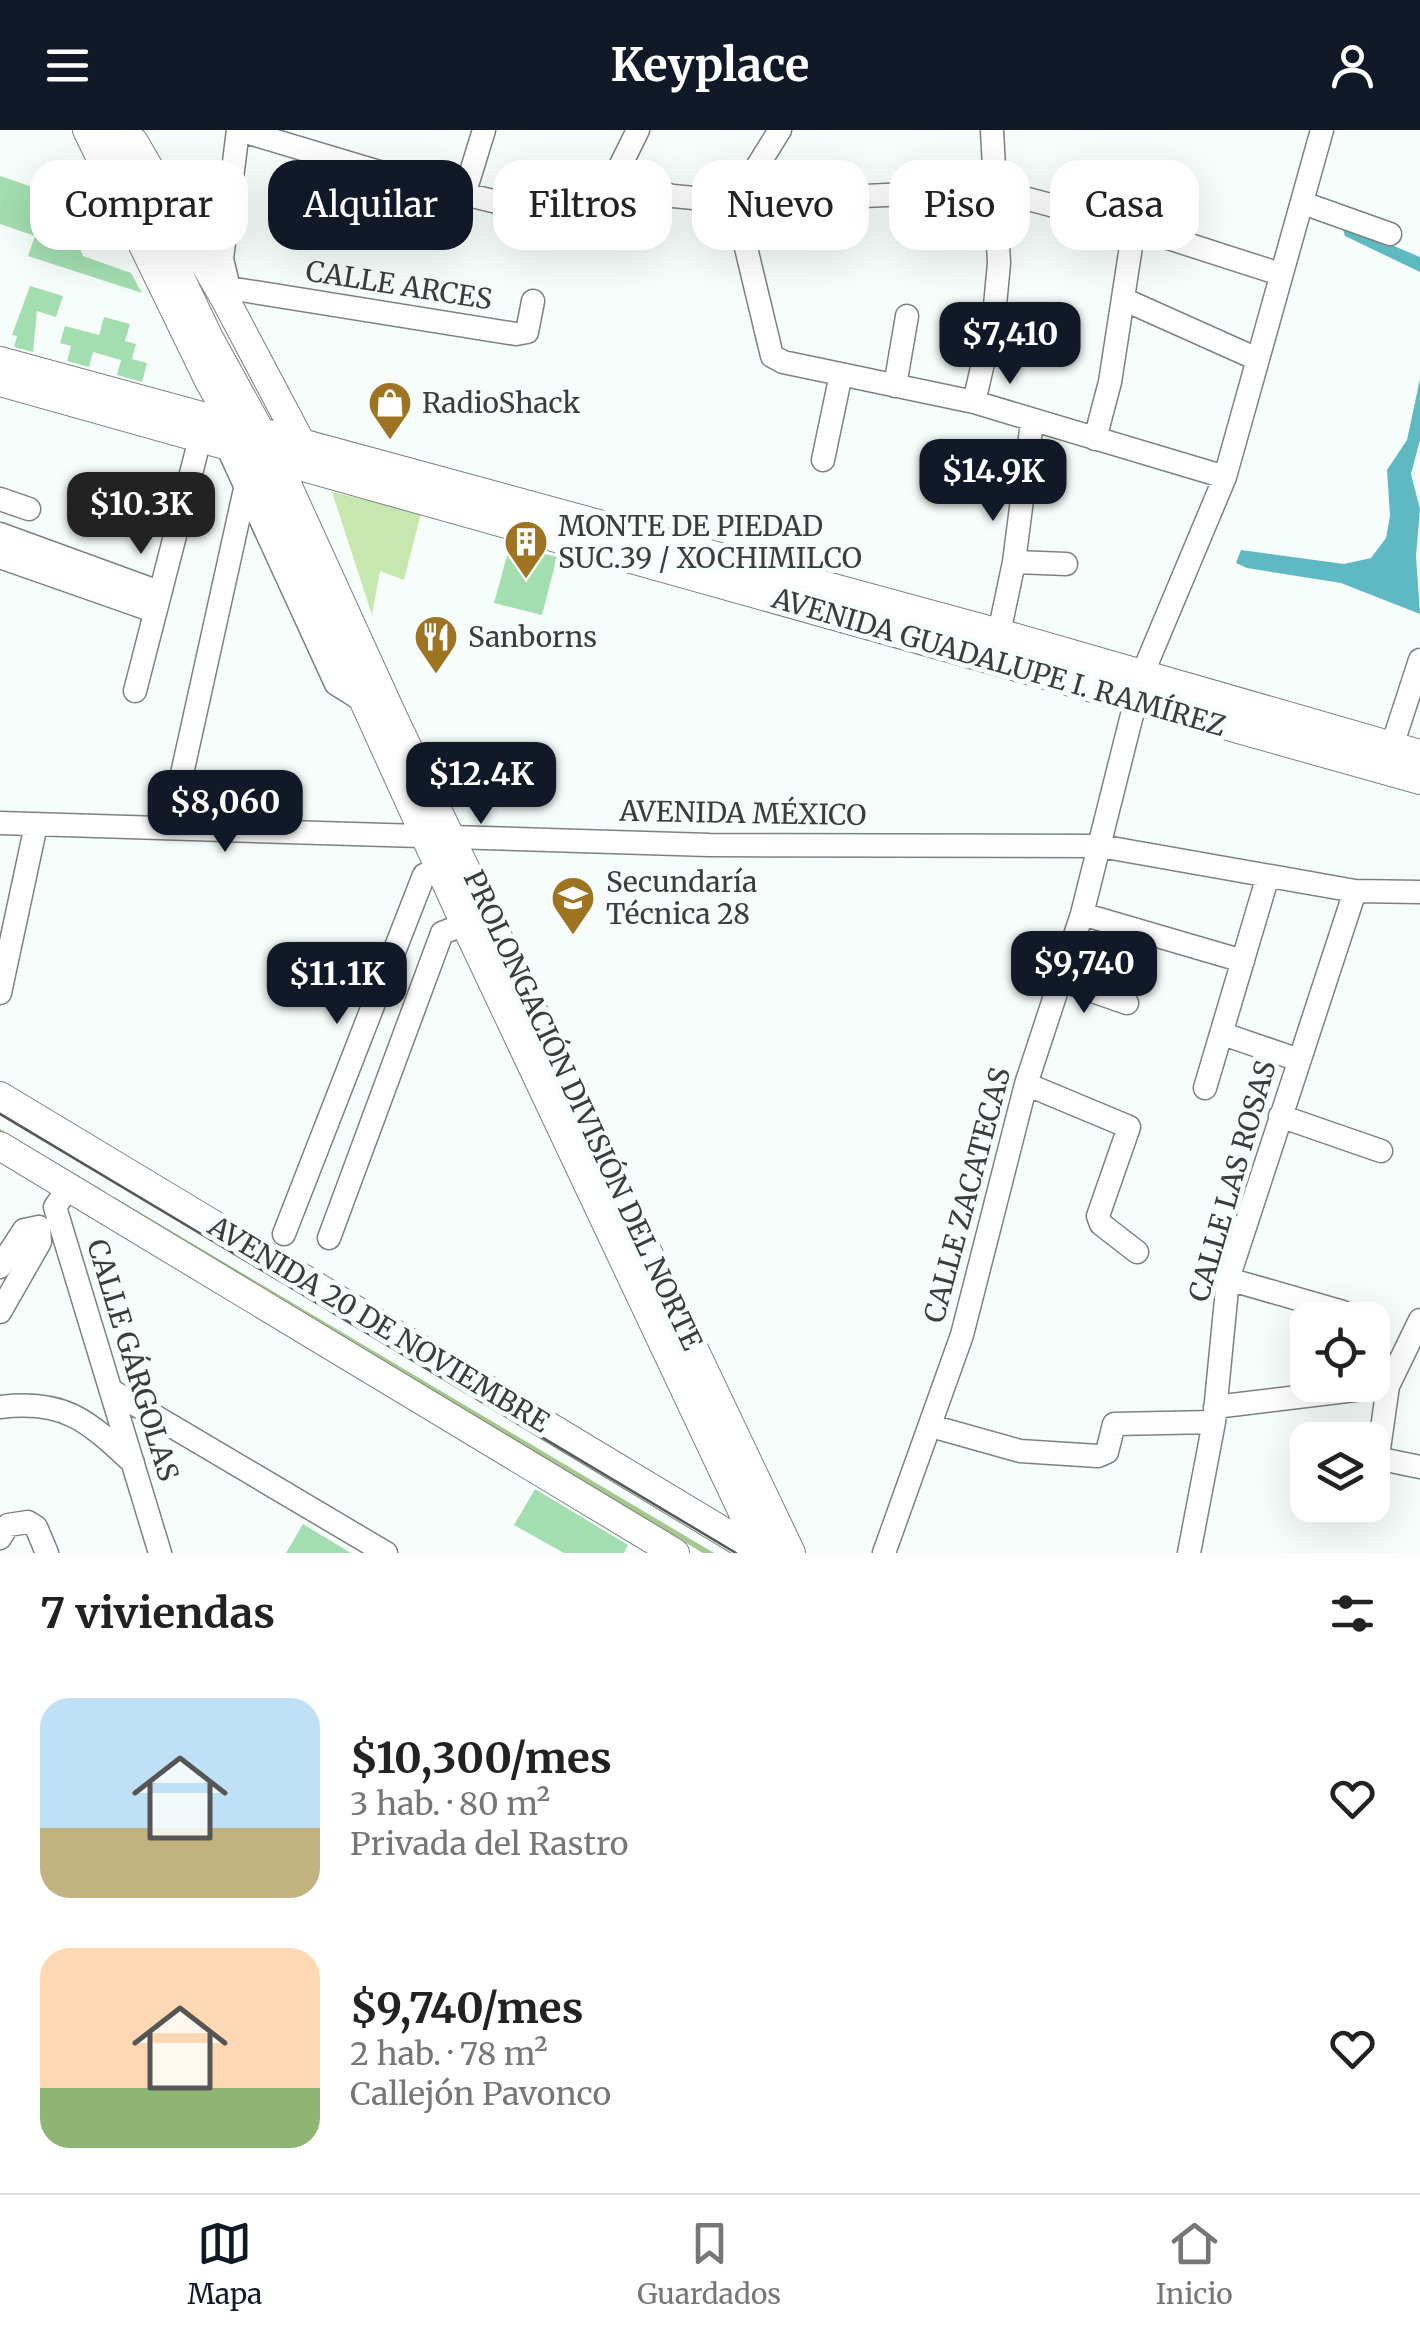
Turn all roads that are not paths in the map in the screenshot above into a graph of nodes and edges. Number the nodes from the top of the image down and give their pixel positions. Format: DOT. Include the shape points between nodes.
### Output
graph roads {
  1 [pos="238,130"];
  2 [pos="484,130"];
  3 [pos="638,130"];
  4 [pos="780,130"];
  5 [pos="992,130"];
  6 [pos="107,132"];
  7 [pos="1316,134"];
  8 [pos="344,160"];
  9 [pos="624,160"];
  10 [pos="762,160"];
  11 [pos="993,160"];
  12 [pos="473,165"];
  13 [pos="1303,203"];
  14 [pos="1390,234"];
  15 [pos="1199,248"];
  16 [pos="747,250"];
  17 [pos="998,250"];
  18 [pos="1130,250"];
  19 [pos="1280,274"];
  20 [pos="1123,299"];
  21 [pos="225,300"];
  22 [pos="533,301"];
  23 [pos="907,316"];
  24 [pos="1257,358"];
  25 [pos="0,361"];
  26 [pos="204,372"];
  27 [pos="841,374"];
  28 [pos="0,382"];
  29 [pos="896,386"];
  30 [pos="974,402"];
  31 [pos="176,410"];
  32 [pos="1032,422"];
  33 [pos="1096,440"];
  34 [pos="260,444"];
  35 [pos="823,460"];
  36 [pos="1225,477"];
  37 [pos="244,489"];
  38 [pos="0,499"];
  39 [pos="29,509"];
  40 [pos="0,534"];
  41 [pos="0,557"];
  42 [pos="1014,562"];
  43 [pos="1066,564"];
  44 [pos="156,602"];
  45 [pos="1000,633"];
  46 [pos="1420,660"];
  47 [pos="1139,688"];
  48 [pos="135,691"];
  49 [pos="364,702"];
  50 [pos="394,719"];
  51 [pos="1392,746"];
  52 [pos="1420,754"];
  53 [pos="1420,780"];
  54 [pos="0,823"];
  55 [pos="36,824"];
  56 [pos="170,828"];
  57 [pos="439,835"];
  58 [pos="1100,846"];
  59 [pos="440,868"];
  60 [pos="1267,879"];
  61 [pos="1355,892"];
  62 [pos="1420,892"];
  63 [pos="1082,914"];
  64 [pos="466,924"];
  65 [pos="1243,961"];
  66 [pos="1058,979"];
  67 [pos="0,993"];
  68 [pos="1127,1003"];
  69 [pos="1223,1034"];
  70 [pos="1298,1060"];
  71 [pos="1026,1084"];
  72 [pos="1205,1088"];
  73 [pos="0,1096"];
  74 [pos="1280,1116"];
  75 [pos="0,1146"];
  76 [pos="1381,1151"];
  77 [pos="62,1197"];
  78 [pos="38,1226"];
  79 [pos="284,1234"];
  80 [pos="330,1238"];
  81 [pos="1138,1252"];
  82 [pos="0,1267"];
  83 [pos="1228,1279"];
  84 [pos="1308,1302"];
  85 [pos="0,1312"];
  86 [pos="1420,1320"];
  87 [pos="1390,1382"];
  88 [pos="114,1392"];
  89 [pos="1293,1402"];
  90 [pos="1386,1402"];
  91 [pos="0,1407"];
  92 [pos="1215,1415"];
  93 [pos="931,1426"];
  94 [pos="132,1463"];
  95 [pos="1420,1467"];
  96 [pos="0,1538"];
  97 [pos="47,1553"];
  98 [pos="160,1553"];
  99 [pos="386,1553"];
  100 [pos="675,1553"];
  101 [pos="760,1553"];
  102 [pos="790,1553"];
  103 [pos="884,1553"];
  104 [pos="1189,1553"];
  1 -- 8 [label="street"];
  1 -- 21 [label="street" via="222,259"];
  2 -- 12 [label="street"];
  3 -- 9 [label="street"];
  4 -- 10 [label="street"];
  5 -- 11 [label="street"];
  6 -- 21 [label="main road" via="126,148"];
  6 -- 26 [label="main road, PROLONGACIÓN DIVISIÓN DEL NORTE"];
  6 -- 34 [label="main road, PROLONGACIÓN DIVISIÓN DEL NORTE"];
  7 -- 13 [label="street, CALLE ZACATECAS"];
  13 -- 14 [label="street"];
  13 -- 19 [label="street, CALLE ZACATECAS"];
  15 -- 19 [label="street"];
  16 -- 27 [label="street" via="772,356"];
  17 -- 30 [label="street" via="994,316"];
  18 -- 20 [label="street"];
  19 -- 24 [label="street, CALLE ZACATECAS"];
  20 -- 24 [label="street"];
  20 -- 33 [label="street"];
  21 -- 22 [label="street, CALLE ARCES" via="516,334 528,332"];
  21 -- 34 [label="main road"];
  23 -- 29 [label="street"];
  24 -- 36 [label="street, CALLE ZACATECAS"];
  25 -- 31 [label="main road, AVENIDA GUADALUPE I. RAMÍREZ"];
  26 -- 31 [label="main road"];
  26 -- 34 [label="main road, PROLONGACIÓN DIVISIÓN DEL NORTE"];
  27 -- 29 [label="street"];
  27 -- 35 [label="street"];
  28 -- 34 [label="main road, AVENIDA GUADALUPE I. RAMÍREZ"];
  29 -- 30 [label="street"];
  30 -- 32 [label="street"];
  31 -- 34 [label="main road, AVENIDA GUADALUPE I. RAMÍREZ"];
  32 -- 33 [label="street"];
  32 -- 42 [label="street"];
  33 -- 36 [label="street"];
  34 -- 37 [label="street"];
  34 -- 44 [label="street"];
  34 -- 45 [label="main road, AVENIDA GUADALUPE I. RAMÍREZ"];
  34 -- 47 [label="main road, AVENIDA GUADALUPE I. RAMÍREZ"];
  34 -- 49 [label="main road, PROLONGACIÓN DIVISIÓN DEL NORTE"];
  34 -- 50 [label="main road, PROLONGACIÓN DIVISIÓN DEL NORTE" via="299,512"];
  36 -- 47 [label="street, CALLE ZACATECAS"];
  37 -- 49 [label="street" via="336,684"];
  37 -- 56 [label="street"];
  38 -- 39 [label="street"];
  40 -- 44 [label="street"];
  41 -- 44 [label="street"];
  42 -- 43 [label="street"];
  42 -- 45 [label="street"];
  44 -- 48 [label="street"];
  45 -- 47 [label="main road, AVENIDA GUADALUPE I. RAMÍREZ"];
  46 -- 51 [label="street"];
  47 -- 51 [label="main road, AVENIDA GUADALUPE I. RAMÍREZ"];
  47 -- 53 [label="main road, AVENIDA GUADALUPE I. RAMÍREZ"];
  47 -- 58 [label="street, CALLE ZACATECAS"];
  49 -- 50 [label="street"];
  49 -- 57 [label="main road, PROLONGACIÓN DIVISIÓN DEL NORTE"];
  50 -- 57 [label="main road, PROLONGACIÓN DIVISIÓN DEL NORTE"];
  51 -- 52 [label="main road, AVENIDA GUADALUPE I. RAMÍREZ"];
  54 -- 55 [label="street, AVENIDA MÉXICO"];
  55 -- 56 [label="street, AVENIDA MÉXICO"];
  55 -- 67 [label="street"];
  56 -- 57 [label="street, AVENIDA MÉXICO"];
  57 -- 58 [label="street, AVENIDA MÉXICO" via="709,845"];
  57 -- 59 [label="main road, PROLONGACIÓN DIVISIÓN DEL NORTE"];
  57 -- 102 [label="main road, PROLONGACIÓN DIVISIÓN DEL NORTE"];
  58 -- 60 [label="street, AVENIDA MÉXICO"];
  58 -- 63 [label="street, CALLE ZACATECAS"];
  59 -- 64 [label="main road, PROLONGACIÓN DIVISIÓN DEL NORTE"];
  59 -- 79 [label="street" via="424,875"];
  60 -- 61 [label="street, AVENIDA MÉXICO"];
  60 -- 65 [label="street"];
  61 -- 62 [label="street, AVENIDA MÉXICO"];
  61 -- 70 [label="street, CALLE LAS ROSAS"];
  63 -- 65 [label="street"];
  63 -- 66 [label="street, CALLE ZACATECAS"];
  64 -- 80 [label="street" via="442,933"];
  64 -- 101 [label="main road, PROLONGACIÓN DIVISIÓN DEL NORTE"];
  65 -- 69 [label="street"];
  66 -- 68 [label="street"];
  66 -- 71 [label="street, CALLE ZACATECAS"];
  69 -- 70 [label="street"];
  69 -- 72 [label="street"];
  70 -- 74 [label="street, CALLE LAS ROSAS"];
  71 -- 81 [label="street" via="1130,1127 1098,1216"];
  71 -- 93 [label="street, CALLE ZACATECAS" via="962,1335"];
  73 -- 101 [label="main road, AVENIDA 20 DE NOVIEMBRE"];
  74 -- 76 [label="street"];
  74 -- 83 [label="street, CALLE LAS ROSAS"];
  75 -- 77 [label="main road, AVENIDA 20 DE NOVIEMBRE"];
  77 -- 78 [label="street"];
  77 -- 88 [label="street, CALLE GÁRGOLAS"];
  77 -- 100 [label="main road, AVENIDA 20 DE NOVIEMBRE"];
  78 -- 82 [label="street" via="24,1230"];
  78 -- 85 [label="street" via="40,1242"];
  83 -- 84 [label="street"];
  83 -- 92 [label="street, CALLE LAS ROSAS"];
  86 -- 87 [label="street"];
  88 -- 94 [label="street, CALLE GÁRGOLAS"];
  88 -- 99 [label="street"];
  89 -- 92 [label="street"];
  90 -- 95 [label="street" via="1381,1458"];
  91 -- 94 [label="street" via="58,1408 87,1420"];
  92 -- 93 [label="street" via="1114,1424 1107,1452 1098,1456 1020,1451"];
  92 -- 104 [label="street, CALLE LAS ROSAS"];
  93 -- 103 [label="street, CALLE ZACATECAS"];
  94 -- 98 [label="street, CALLE GÁRGOLAS"];
  96 -- 97 [label="street" via="8,1525 28,1522"];
}
